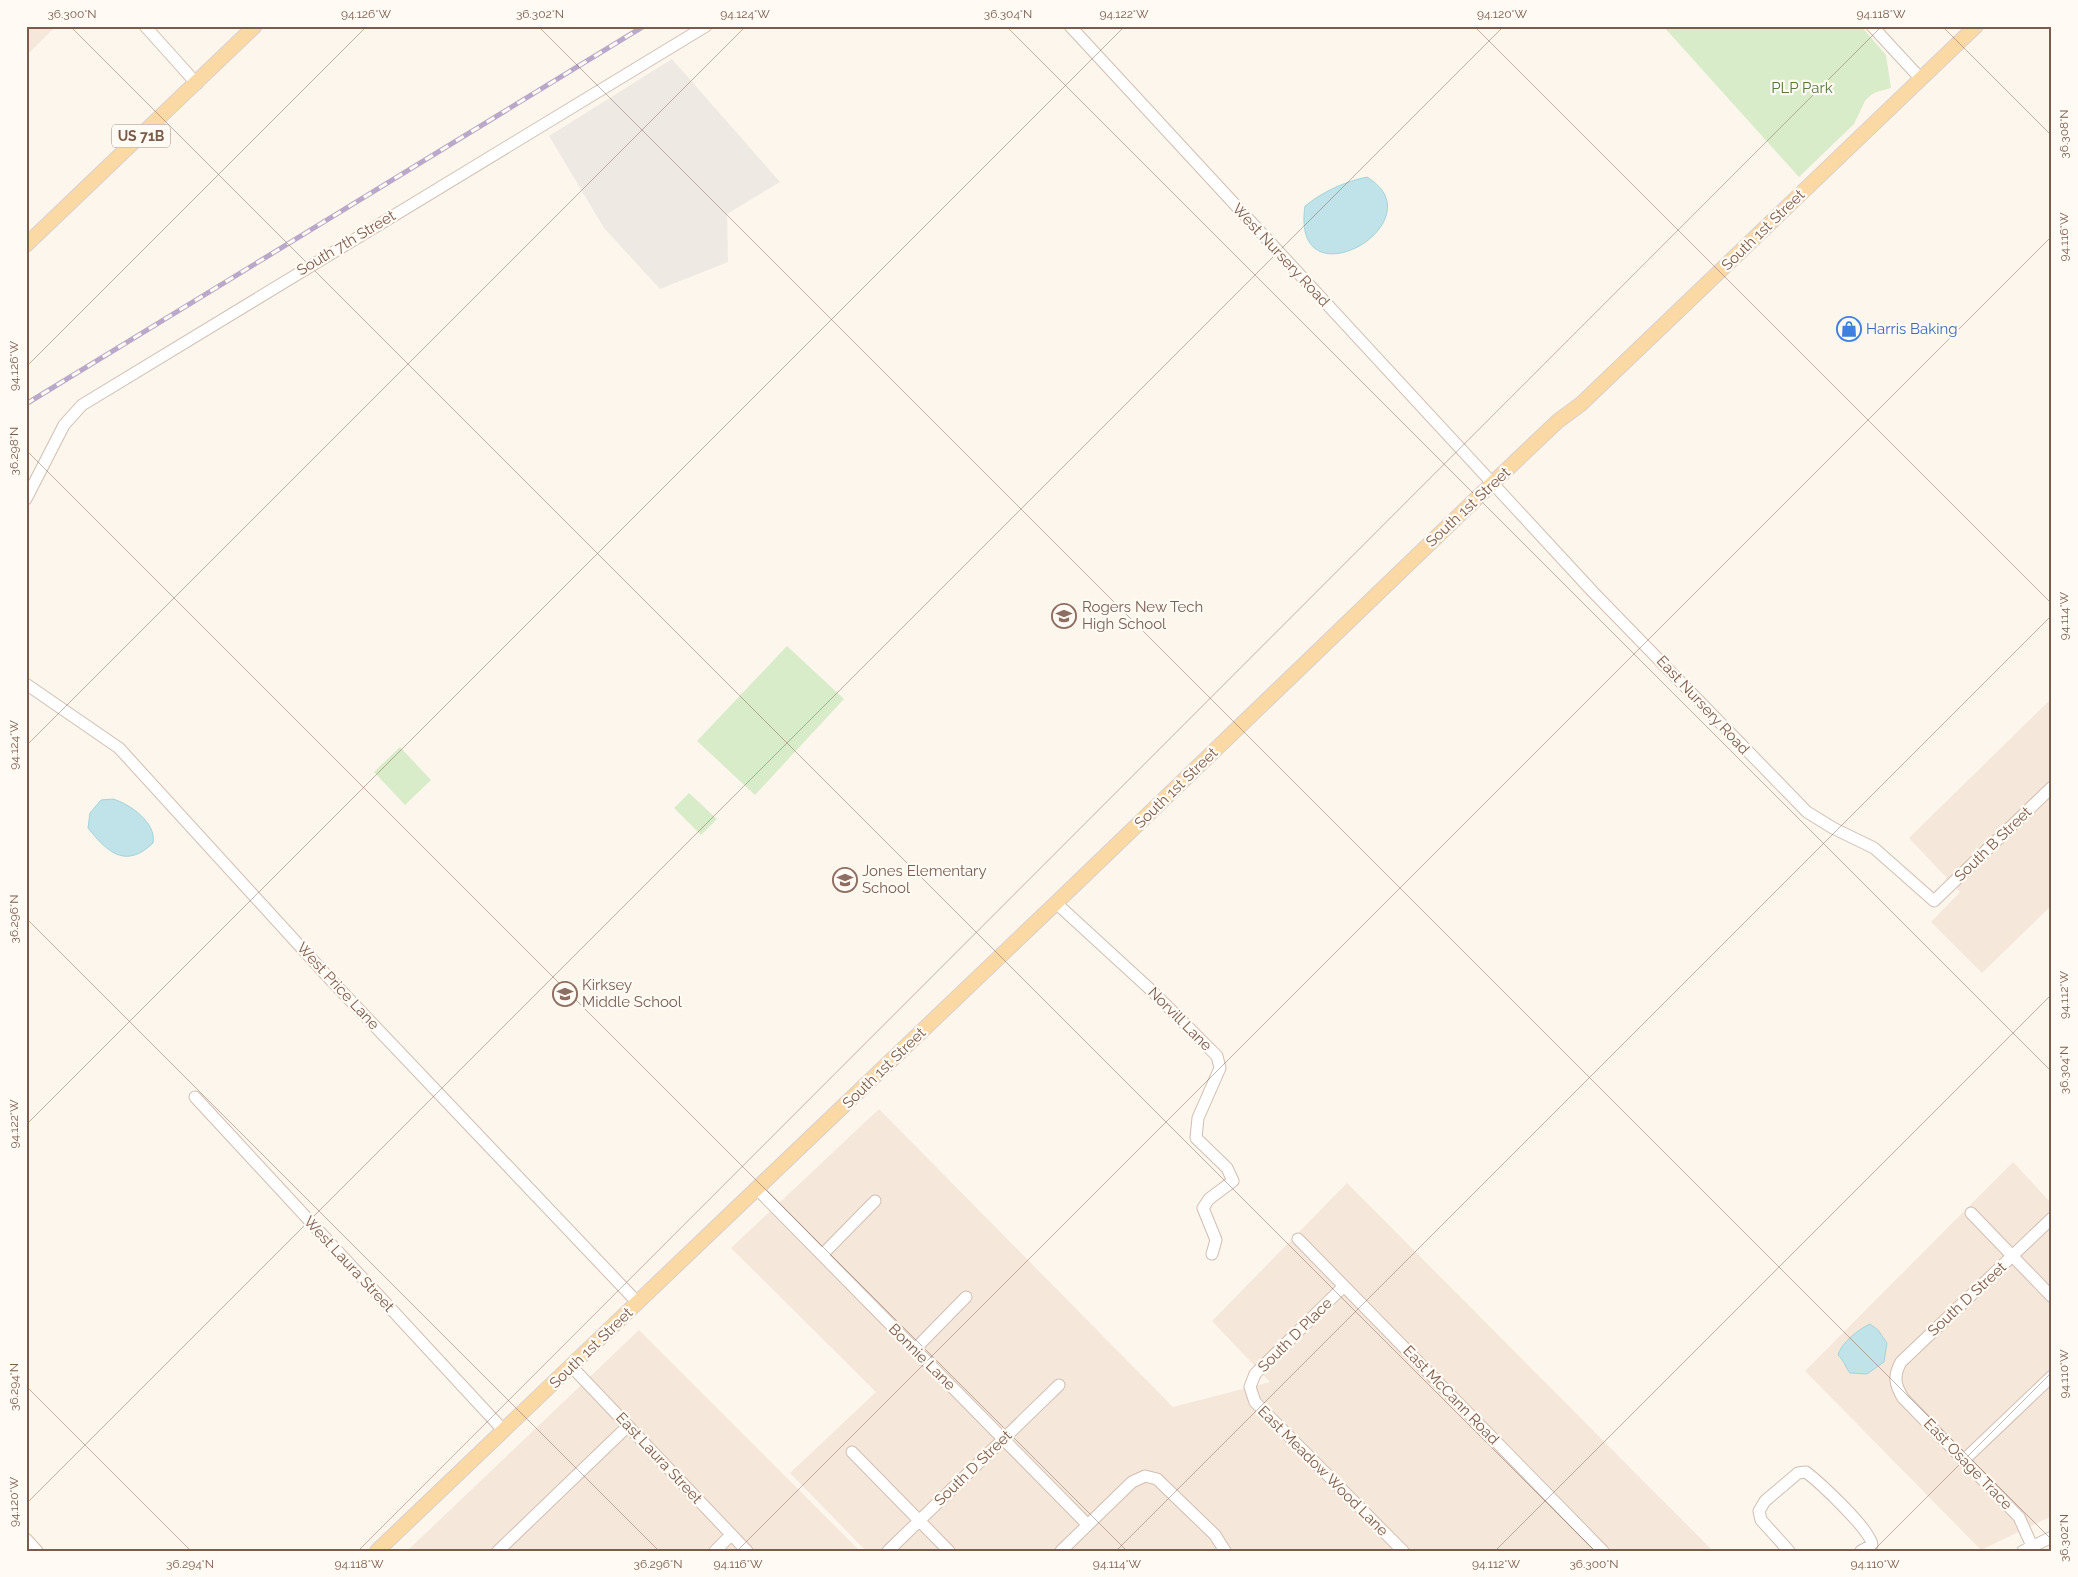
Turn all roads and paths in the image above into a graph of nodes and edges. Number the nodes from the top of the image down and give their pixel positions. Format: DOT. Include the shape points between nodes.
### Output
graph roads {
  1 [pos="145,26"];
  2 [pos="255,26"];
  3 [pos="706,26"];
  4 [pos="1070,26"];
  5 [pos="1872,26"];
  6 [pos="1976,26"];
  7 [pos="1921,79"];
  8 [pos="197,84"];
  9 [pos="26,245"];
  10 [pos="1494,482"];
  11 [pos="26,499"];
  12 [pos="26,684"];
  13 [pos="2052,787"];
  14 [pos="1934,901"];
  15 [pos="1056,903"];
  16 [pos="195,1097"];
  17 [pos="757,1189"];
  18 [pos="875,1201"];
  19 [pos="1971,1213"];
  20 [pos="2052,1218"];
  21 [pos="1298,1239"];
  22 [pos="1212,1254"];
  23 [pos="822,1255"];
  24 [pos="2012,1257"];
  25 [pos="1344,1286"];
  26 [pos="966,1297"];
  27 [pos="2052,1297"];
  28 [pos="638,1303"];
  29 [pos="915,1350"];
  30 [pos="572,1366"];
  31 [pos="2052,1376"];
  32 [pos="1059,1385"];
  33 [pos="1896,1386"];
  34 [pos="1250,1387"];
  35 [pos="628,1426"];
  36 [pos="504,1431"];
  37 [pos="1003,1438"];
  38 [pos="852,1452"];
  39 [pos="1965,1460"];
  40 [pos="919,1520"];
  41 [pos="1087,1524"];
  42 [pos="731,1535"];
  43 [pos="2052,1537"];
  44 [pos="26,1539"];
  45 [pos="2028,1549"];
  46 [pos="1225,1550"];
  47 [pos="37,1551"];
  48 [pos="377,1551"];
  49 [pos="498,1551"];
  50 [pos="715,1551"];
  51 [pos="747,1551"];
  52 [pos="888,1551"];
  53 [pos="949,1551"];
  54 [pos="1061,1551"];
  55 [pos="1403,1551"];
  56 [pos="1603,1551"];
  57 [pos="1789,1551"];
  58 [pos="1861,1551"];
  1 -- 8 [label="street"];
  2 -- 8 [label="main road, US 71B"];
  3 -- 11 [label="street, South 7th Street" via="82,405 64,425"];
  4 -- 10 [label="street, West Nursery Road"];
  5 -- 7 [label="street"];
  6 -- 7 [label="main road, South 1st Street"];
  7 -- 10 [label="main road, South 1st Street" via="1582,404 1558,421"];
  8 -- 9 [label="main road, US 71B"];
  10 -- 14 [label="street, East Nursery Road" via="1593,592 1807,812 1874,848"];
  10 -- 15 [label="main road, South 1st Street"];
  12 -- 28 [label="street, West Price Lane" via="119,748 336,985"];
  13 -- 14 [label="street, South B Street"];
  15 -- 17 [label="main road, South 1st Street"];
  15 -- 22 [label="street, Norvill Lane" via="1217,1056 1220,1068 1198,1118 1196,1138 1227,1168 1233,1181 1202,1208 1216,1240"];
  16 -- 36 [label="street, West Laura Street"];
  17 -- 23 [label="street, Bonnie Lane"];
  17 -- 28 [label="main road, South 1st Street"];
  18 -- 23 [label="street"];
  19 -- 24 [label="street"];
  20 -- 24 [label="street, South D Street"];
  21 -- 25 [label="street, East McCann Road"];
  23 -- 29 [label="street, Bonnie Lane"];
  24 -- 27 [label="street"];
  24 -- 33 [label="street, South D Street" via="1901,1362 1895,1372"];
  25 -- 34 [label="street, South D Place" via="1255,1374"];
  25 -- 56 [label="street, East McCann Road"];
  26 -- 29 [label="street"];
  28 -- 30 [label="main road, South 1st Street"];
  29 -- 37 [label="street, Bonnie Lane"];
  30 -- 35 [label="street, East Laura Street"];
  30 -- 36 [label="main road, South 1st Street"];
  31 -- 39 [label="street"];
  32 -- 37 [label="street, South D Street"];
  33 -- 39 [label="street, East Osage Trace"];
  34 -- 55 [label="street, East Meadow Wood Lane" via="1255,1402"];
  35 -- 42 [label="street, East Laura Street"];
  35 -- 49 [label="street"];
  36 -- 48 [label="main road, South 1st Street"];
  37 -- 40 [label="street, South D Street"];
  37 -- 41 [label="street, Bonnie Lane"];
  38 -- 40 [label="street"];
  39 -- 45 [label="street, East Osage Trace" via="2019,1517"];
  40 -- 52 [label="street, South D Street"];
  40 -- 53 [label="street"];
  41 -- 46 [label="street" via="1132,1482 1145,1476 1157,1479 1215,1535"];
  41 -- 54 [label="street"];
  42 -- 50 [label="street"];
  42 -- 51 [label="street, East Laura Street"];
  43 -- 45 [label="street"];
  44 -- 47 [label="street"];
  57 -- 58 [label="street" via="1761,1520 1759,1511 1798,1473 1806,1472 1872,1540 1872,1545"];
}
